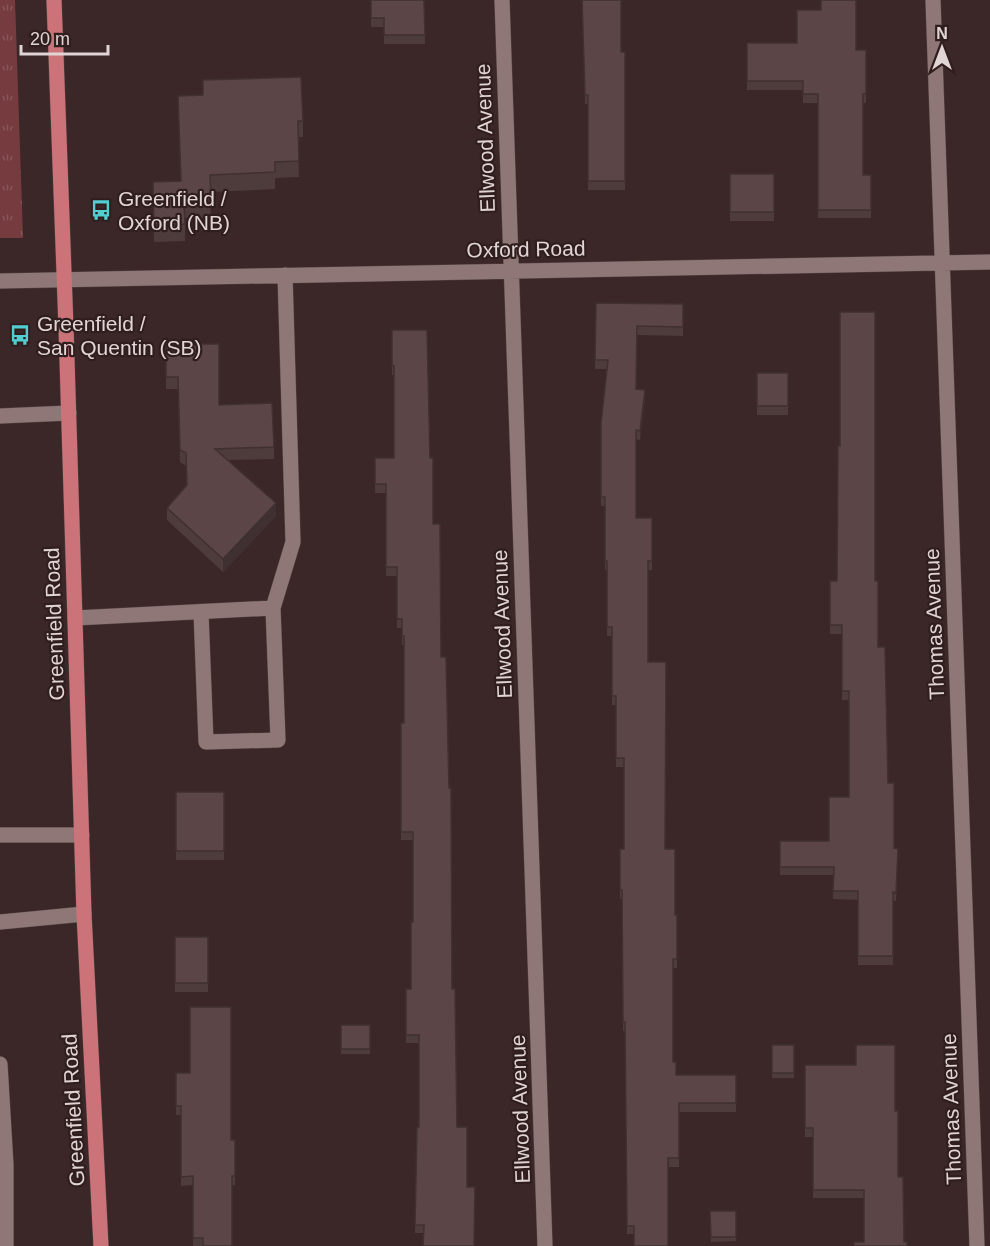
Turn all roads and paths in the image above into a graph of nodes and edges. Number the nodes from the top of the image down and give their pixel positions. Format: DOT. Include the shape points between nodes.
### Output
graph roads {
  1 [pos="54,0"];
  2 [pos="502,0"];
  3 [pos="933,0"];
  4 [pos="990,262"];
  5 [pos="942,263"];
  6 [pos="511,270"];
  7 [pos="285,275"];
  8 [pos="64,279"];
  9 [pos="0,280"];
  10 [pos="69,413"];
  11 [pos="0,416"];
  12 [pos="273,608"];
  13 [pos="201,612"];
  14 [pos="75,618"];
  15 [pos="0,835"];
  16 [pos="82,835"];
  17 [pos="84,914"];
  18 [pos="0,922"];
  19 [pos="0,1064"];
  20 [pos="6,1246"];
  21 [pos="100,1246"];
  22 [pos="545,1246"];
  23 [pos="977,1246"];
  1 -- 8 [label="main road, Greenfield Road"];
  2 -- 6 [label="street, Ellwood Avenue"];
  3 -- 5 [label="street, Thomas Avenue"];
  4 -- 5 [label="street, Oxford Road"];
  5 -- 6 [label="street, Oxford Road"];
  5 -- 23 [label="street, Thomas Avenue"];
  6 -- 7 [label="street, Oxford Road"];
  6 -- 22 [label="street, Ellwood Avenue"];
  7 -- 8 [label="street, Oxford Road"];
  7 -- 12 [label="street" via="293,542"];
  8 -- 9 [label="street, Oxford Road"];
  8 -- 10 [label="main road, Greenfield Road"];
  10 -- 11 [label="street"];
  10 -- 14 [label="main road, Greenfield Road"];
  12 -- 13 [label="street"];
  12 -- 13 [label="street" via="278,740 206,742"];
  13 -- 14 [label="street"];
  14 -- 16 [label="main road, Greenfield Road"];
  15 -- 16 [label="street"];
  16 -- 17 [label="main road, Greenfield Road"];
  17 -- 18 [label="street"];
  17 -- 21 [label="main road, Greenfield Road"];
  19 -- 20 [label="street"];
}
